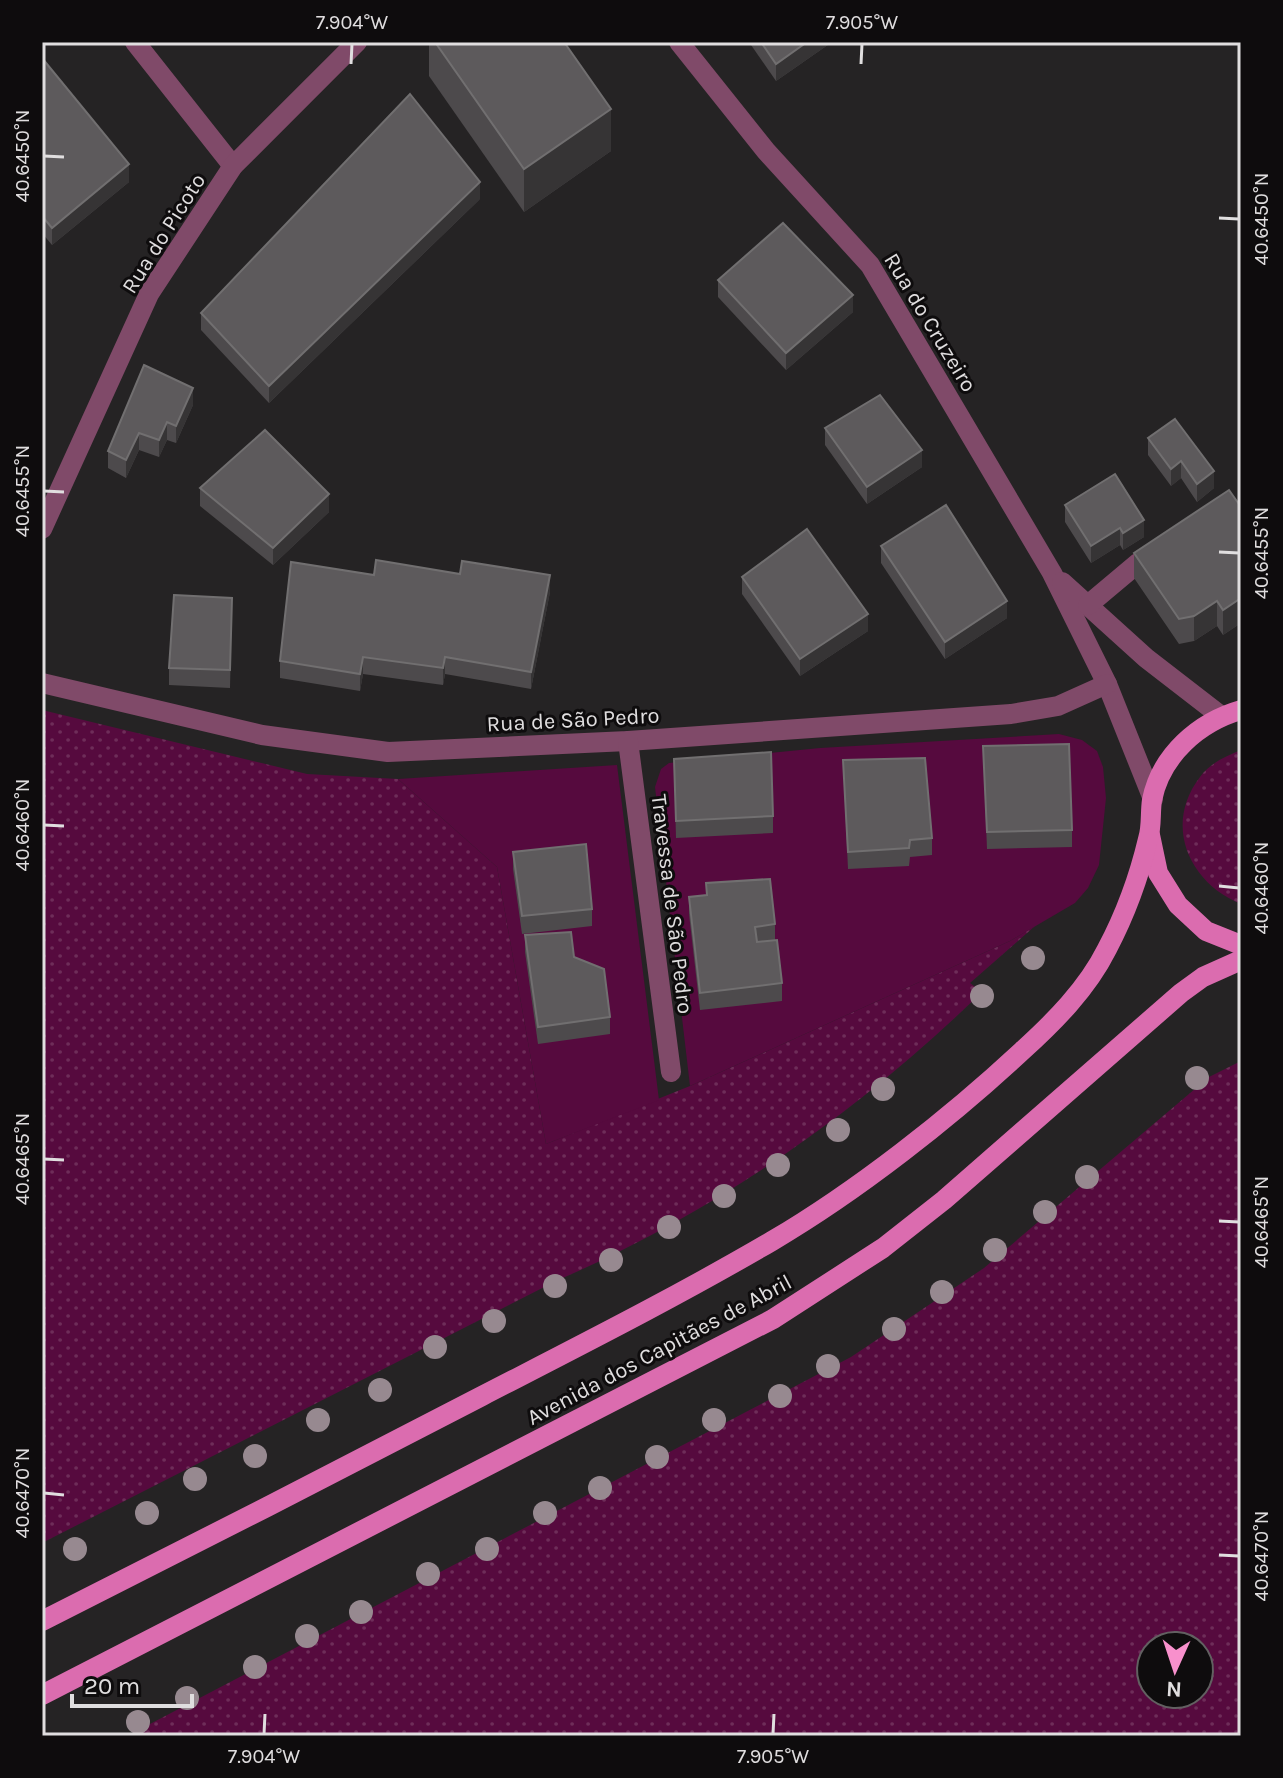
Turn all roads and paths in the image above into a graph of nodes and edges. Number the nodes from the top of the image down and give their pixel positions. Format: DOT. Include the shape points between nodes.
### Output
graph roads {
  1 [pos="135,42"];
  2 [pos="357,42"];
  3 [pos="679,42"];
  4 [pos="233,166"];
  5 [pos="42,529"];
  6 [pos="1138,563"];
  7 [pos="1052,573"];
  8 [pos="1088,605"];
  9 [pos="42,683"];
  10 [pos="1107,684"];
  11 [pos="1241,710"];
  12 [pos="1221,716"];
  13 [pos="628,741"];
  14 [pos="1153,799"];
  15 [pos="1150,835"];
  16 [pos="1241,945"];
  17 [pos="1241,960"];
  18 [pos="671,1072"];
  19 [pos="42,1621"];
  20 [pos="42,1695"];
  1 -- 4 [label="street"];
  2 -- 4 [label="street, Rua do Picoto"];
  3 -- 7 [label="street, Rua do Cruzeiro" via="766,151 870,265"];
  4 -- 5 [label="street, Rua do Picoto" via="149,294"];
  6 -- 8 [label="street"];
  7 -- 8 [label="street, Rua do Cruzeiro"];
  7 -- 10 [label="street, Rua do Cruzeiro"];
  8 -- 12 [label="street, Rua do Cruzeiro"];
  9 -- 13 [label="street, Rua de São Pedro" via="262,735 388,752"];
  10 -- 13 [label="street, Rua de São Pedro" via="1058,706 1011,714"];
  10 -- 14 [label="street, Rua do Cruzeiro"];
  11 -- 12 [label="main road, Avenida dos Capitães de Abril"];
  12 -- 14 [label="main road, Avenida dos Capitães de Abril" via="1189,737 1174,755"];
  13 -- 18 [label="street, Travessa de São Pedro"];
  14 -- 15 [label="main road, Avenida dos Capitães de Abril"];
  15 -- 16 [label="main road, Avenida dos Capitães de Abril" via="1158,873 1178,905 1206,931"];
  15 -- 19 [label="main road, Avenida dos Capitães de Abril" via="1119,924 1072,1002 975,1092 855,1186 774,1240 538,1368"];
  17 -- 20 [label="main road, Avenida dos Capitães de Abril" via="1181,993 944,1200 883,1248 784,1312"];
}
